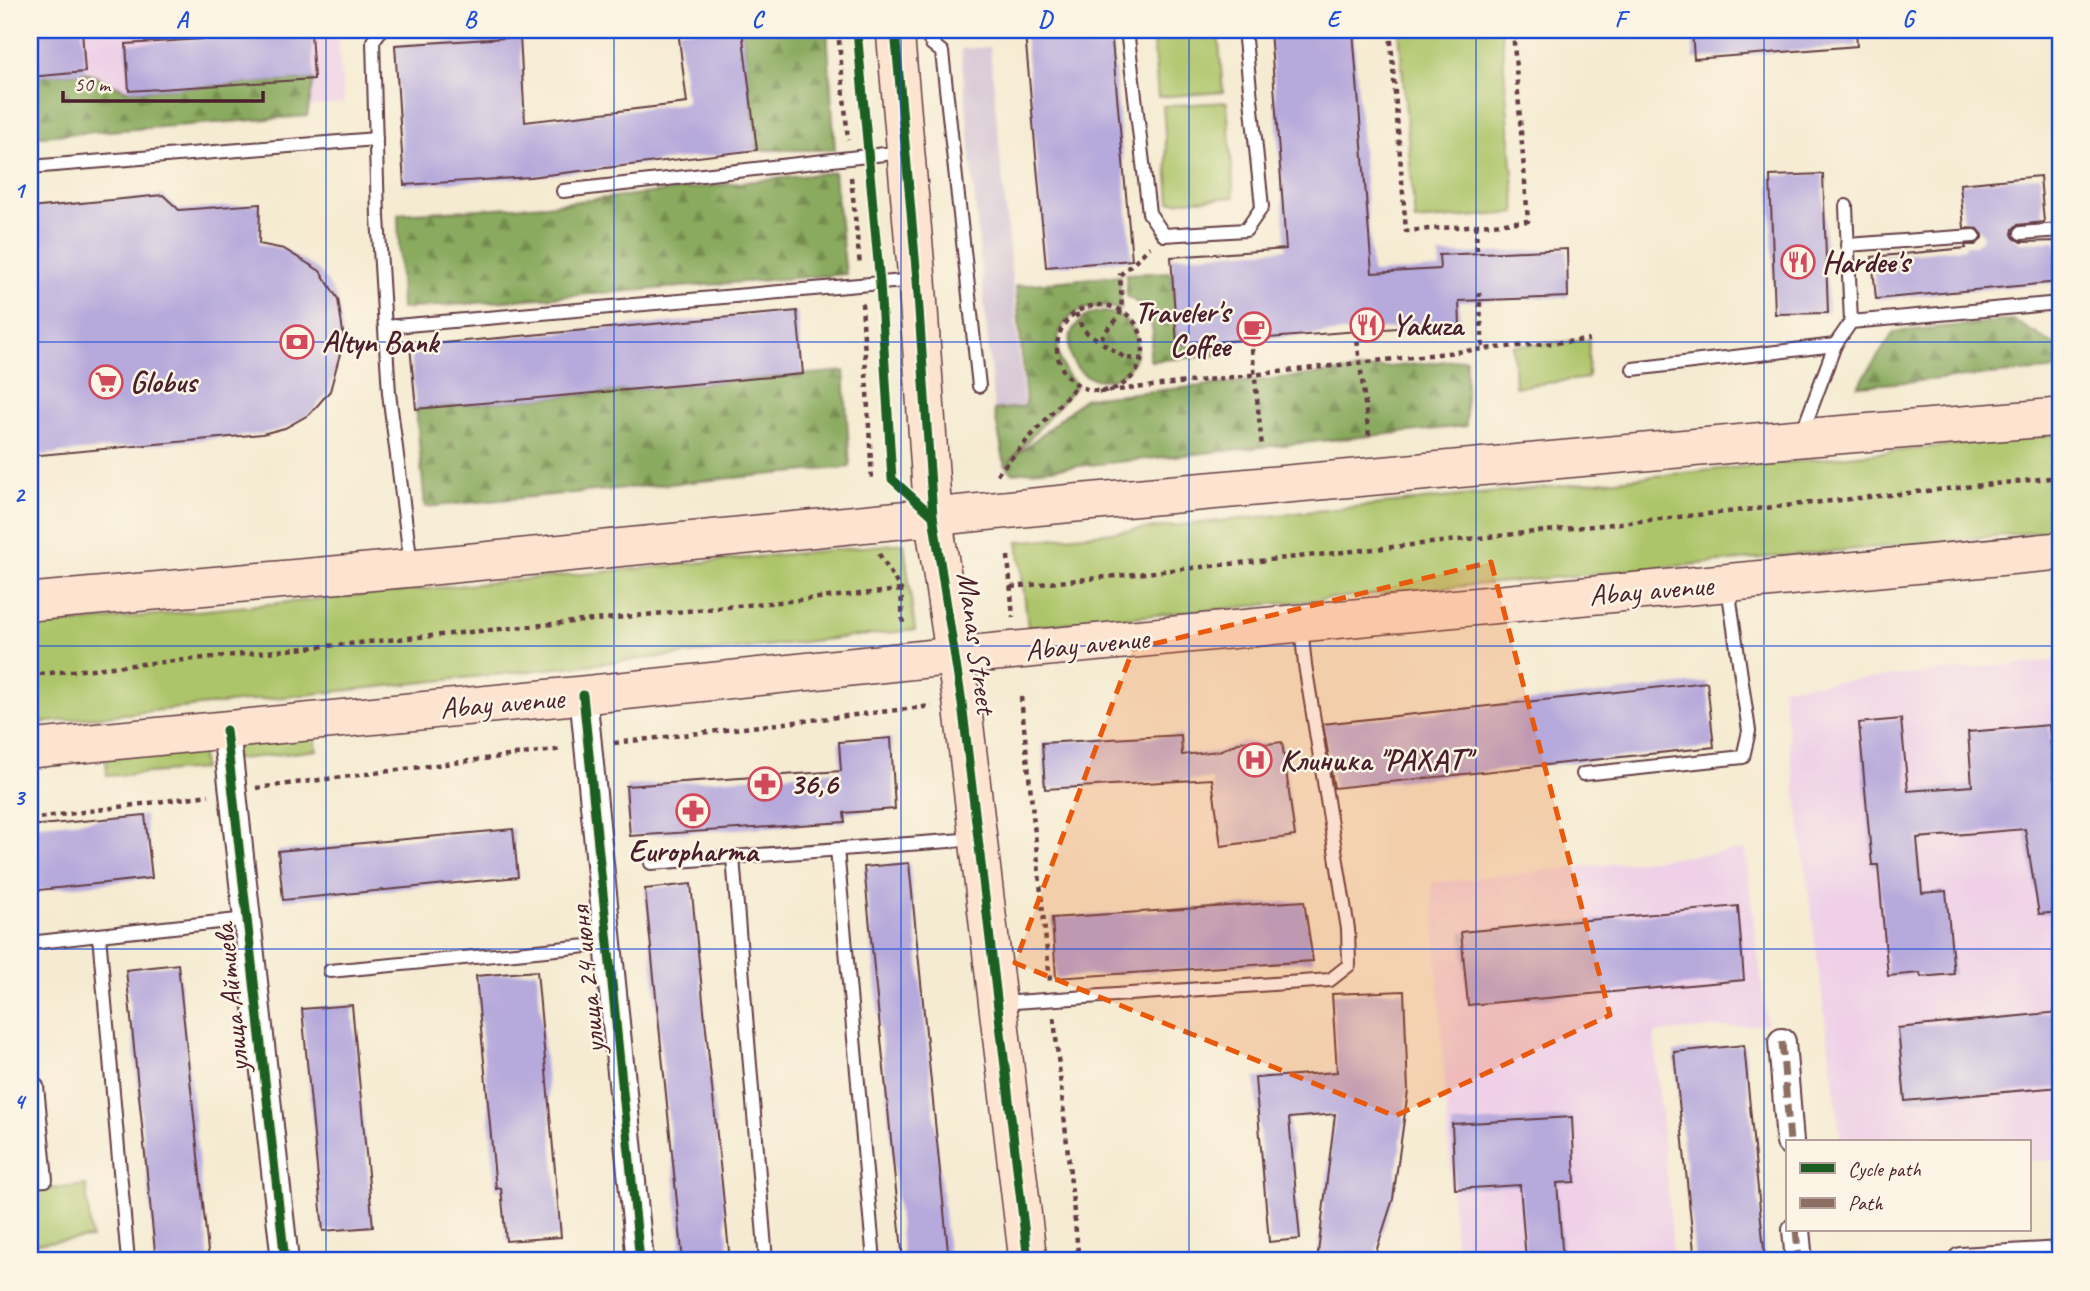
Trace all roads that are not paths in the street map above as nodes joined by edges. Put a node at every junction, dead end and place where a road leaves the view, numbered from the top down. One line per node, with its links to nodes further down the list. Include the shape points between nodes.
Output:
1 (381, 30): 6 (lane, via 373,41)
2 (895, 30): 7 (main road, Manas Street)
3 (924, 30): 21 (lane, via 942,52)
4 (1128, 30): 5 (lane, via 1149,213 1164,235 1246,230 1262,207)
5 (1244, 30)
6 (376, 139): 8 (lane); 18 (lane)
7 (905, 151): 9 (lane); 15 (main road, Manas Street)
8 (30, 167)
9 (563, 191)
10 (1846, 206): 14 (lane)
11 (2060, 230): 12 (lane)
12 (2021, 233)
13 (1974, 236): 14 (lane)
14 (1847, 245): 17 (lane)
15 (917, 280): 18 (lane); 24 (main road, Manas Street)
16 (2060, 303): 17 (lane)
17 (1852, 321): 19 (lane)
18 (385, 327): 26 (lane)
19 (1835, 345): 20 (lane); 23 (lane)
20 (1633, 369)
21 (979, 386)
22 (2060, 417): 23 (main road)
23 (1800, 438): 24 (main road)
24 (933, 516): 26 (main road); 30 (main road, Manas Street)
25 (2060, 551): 27 (main road, Abay avenue)
26 (412, 568): 28 (main road)
27 (1728, 583): 29 (main road, Abay avenue); 34 (lane, via 1749,731 1744,757)
28 (30, 602)
29 (1300, 623): 30 (main road, Abay avenue); 44 (lane, via 1348,929 1349,965 1330,980)
30 (954, 656): 31 (main road, Abay avenue); 35 (main road, Manas Street)
31 (583, 695): 32 (main road, Abay avenue); 42 (street, улица 24 июня)
32 (226, 730): 33 (main road, Abay avenue); 39 (street, улица Айтиева)
33 (30, 749)
34 (1583, 775)
35 (977, 839): 36 (lane); 44 (main road, Manas Street)
36 (836, 849): 37 (lane); 55 (lane)
37 (733, 857): 38 (lane); 54 (lane)
38 (651, 863)
39 (247, 919): 40 (lane); 52 (street, улица Айтиева)
40 (99, 935): 41 (lane); 51 (lane)
41 (30, 943)
42 (608, 944): 43 (lane); 53 (street, улица 24 июня)
43 (330, 971)
44 (997, 1004): 56 (main road, Manas Street)
45 (1782, 1042): 47 (street)
46 (30, 1087): 48 (lane, via 37,1086 46,1180)
47 (1790, 1140)
48 (30, 1181)
49 (1796, 1232): 57 (street)
50 (2060, 1255): 58 (street)
51 (128, 1261)
52 (285, 1261)
53 (640, 1261)
54 (766, 1261)
55 (874, 1261)
56 (1028, 1261)
57 (1799, 1261)
58 (1961, 1261)

